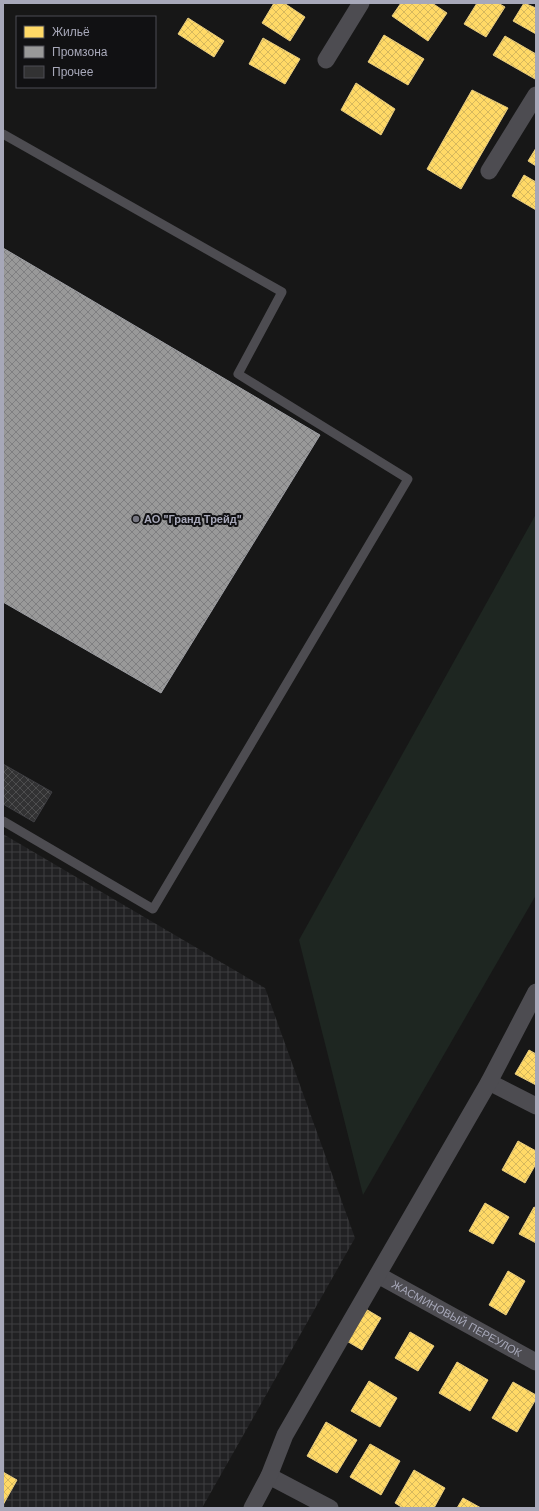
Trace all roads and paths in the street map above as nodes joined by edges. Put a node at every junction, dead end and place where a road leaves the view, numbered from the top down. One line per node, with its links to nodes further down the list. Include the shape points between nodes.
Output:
1 (361, 3): 2 (street)
2 (326, 60)
3 (536, 95): 5 (street)
4 (3, 134): 6 (lane, via 282,292 238,374 408,479 153,908)
5 (489, 171)
6 (3, 820)
7 (536, 992): 8 (street)
8 (489, 1082): 9 (street); 10 (street)
9 (536, 1106)
10 (378, 1275): 11 (street, ЖАСМИНОВЫЙ ПЕРЕУЛОК); 12 (street, via 285,1435)
11 (536, 1362)
12 (269, 1476): 13 (street); 14 (street)
13 (252, 1508)
14 (330, 1508)

